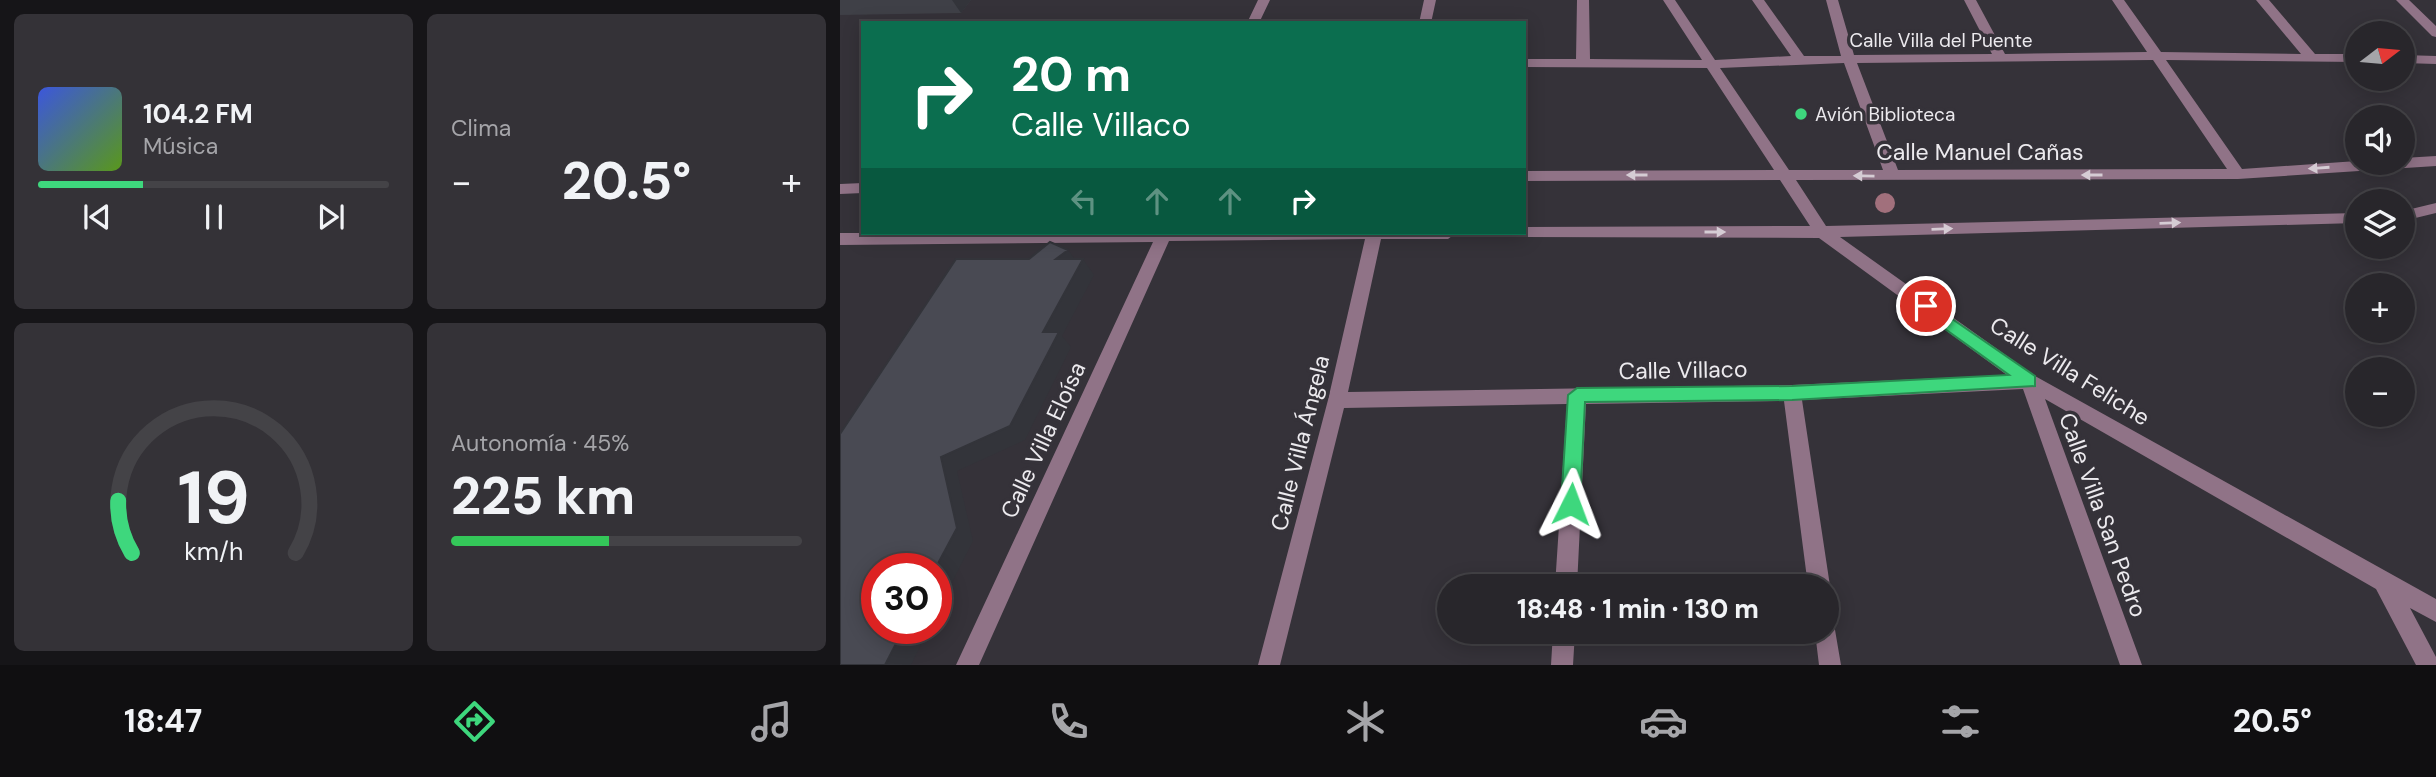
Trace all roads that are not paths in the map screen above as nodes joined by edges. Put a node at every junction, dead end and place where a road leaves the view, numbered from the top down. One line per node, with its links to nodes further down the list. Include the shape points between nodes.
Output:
1 (1264, 0): 11 (street)
2 (1430, 0): 12 (street)
3 (1583, 0): 22 (street)
4 (1669, 0): 24 (street, Calle Villa Feliche)
5 (1758, 0): 19 (street)
6 (1832, 0): 20 (street)
7 (1970, 0): 17 (street)
8 (2118, 0): 14 (street)
9 (2262, 0): 15 (street)
10 (2402, 0): 13 (street)
11 (1254, 21)
12 (1425, 21)
13 (2436, 33)
14 (2155, 56): 15 (street, Calle Villa del Puente); 17 (street, Calle Villa del Puente); 26 (street)
15 (2311, 57): 16 (street, Calle Villa del Puente)
16 (2345, 58)
17 (2001, 59): 20 (street, Calle Villa del Puente)
18 (2415, 59): 21 (street)
19 (1800, 60): 20 (street, Calle Villa del Puente); 24 (street, Calle Villa del Puente)
20 (1849, 60): 29 (street)
21 (2436, 60)
22 (1583, 62): 23 (street, Calle Villa del Puente); 24 (street, Calle Villa del Puente)
23 (1526, 63)
24 (1710, 64): 27 (street, Calle Villa Feliche)
25 (2436, 161): 26 (street, Calle Manuel Cañas, one-way to 26)
26 (2238, 174): 29 (street, Calle Manuel Cañas, one-way to 29)
27 (1785, 175): 28 (street, Calle Manuel Cañas, one-way to 28); 29 (street, Calle Manuel Cañas, one-way to 27); 37 (street, Calle Villa Feliche)
28 (1526, 176)
29 (1892, 176)
30 (861, 188): 31 (street)
31 (840, 189)
32 (2436, 208): 33 (street)
33 (2415, 213)
34 (2415, 216): 35 (street)
35 (2436, 217)
36 (2345, 218): 37 (street, one-way to 36)
37 (1822, 232): 38 (street, one-way to 37); 42 (street, Calle Villa Feliche)
38 (1526, 233)
39 (1164, 235): 41 (street); 52 (street, Calle Villa Eloísa)
40 (1374, 235): 45 (street, Calle Villa Ángela)
41 (840, 239)
42 (2029, 381): 43 (street, Calle Villaco); 48 (street, Calle Villa Feliche); 56 (street, Calle Villa San Pedro)
43 (1792, 393): 44 (street, Calle Villaco); 47 (street)
44 (1577, 395): 45 (street, Calle Villaco); 46 (street)
45 (1337, 400): 53 (street, Calle Villa Ángela)
46 (1567, 574)
47 (1817, 574)
48 (2385, 582): 49 (street, Calle Villa Feliche); 57 (street)
49 (2436, 611)
50 (1563, 644): 54 (street)
51 (1827, 644): 55 (street)
52 (967, 665)
53 (1269, 665)
54 (1562, 665)
55 (1830, 665)
56 (2131, 665)
57 (2428, 665)

